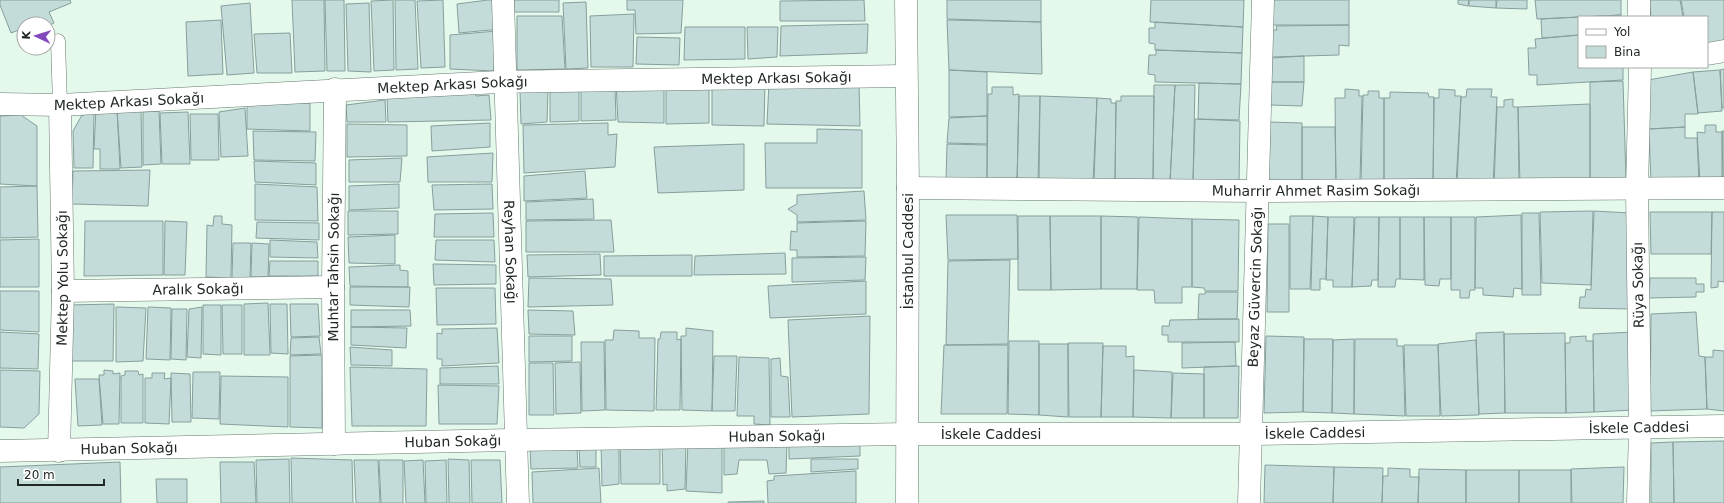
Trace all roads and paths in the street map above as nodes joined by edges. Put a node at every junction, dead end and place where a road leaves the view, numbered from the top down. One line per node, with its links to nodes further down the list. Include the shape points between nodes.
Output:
1 (503, 0): 11 (street, Reyhan Sokağı)
2 (906, 0): 10 (street, İstanbul Caddesi)
3 (1263, 0): 18 (street, Beyaz Güvercin Sokağı)
4 (1639, 0): 5 (street)
5 (1640, 16)
6 (58, 41): 14 (lane)
7 (1724, 52): 8 (street)
8 (1708, 54)
9 (1640, 68): 17 (street, Rüya Sokağı)
10 (906, 76): 11 (street, Mektep Arkası Sokağı); 15 (street, İstanbul Caddesi)
11 (506, 82): 12 (street, Mektep Arkası Sokağı); 25 (street, Reyhan Sokağı)
12 (335, 89): 14 (street, Mektep Arkası Sokağı); 19 (street, Muhtar Tahsin Sokağı)
13 (0, 104): 14 (street, Mektep Arkası Sokağı)
14 (60, 105): 20 (street, Mektep Yolu Sokağı)
15 (908, 188): 18 (street, Muharrir Ahmet Rasim Sokağı); 23 (street, İstanbul Caddesi)
16 (1724, 188): 17 (street, Muharrir Ahmet Rasim Sokağı)
17 (1637, 189): 18 (street, Muharrir Ahmet Rasim Sokağı); 22 (street, Rüya Sokağı)
18 (1257, 191): 24 (street, Beyaz Güvercin Sokağı)
19 (333, 286): 20 (street, Aralık Sokağı); 26 (street, Muhtar Tahsin Sokağı)
20 (63, 291): 28 (street, Mektep Yolu Sokağı)
21 (1724, 426): 22 (street, İskele Caddesi)
22 (1640, 428): 24 (street, İskele Caddesi); 32 (street, Rüya Sokağı)
23 (907, 434): 24 (street, İskele Caddesi); 25 (street, Huban Sokağı); 30 (street, İstanbul Caddesi)
24 (1250, 434): 31 (street, Beyaz Güvercin Sokağı)
25 (515, 440): 26 (street, Huban Sokağı); 29 (street, Reyhan Sokağı)
26 (334, 444): 28 (street, Huban Sokağı)
27 (0, 451): 28 (street, Huban Sokağı)
28 (59, 451)
29 (518, 503)
30 (907, 503)
31 (1249, 503)
32 (1638, 503)

